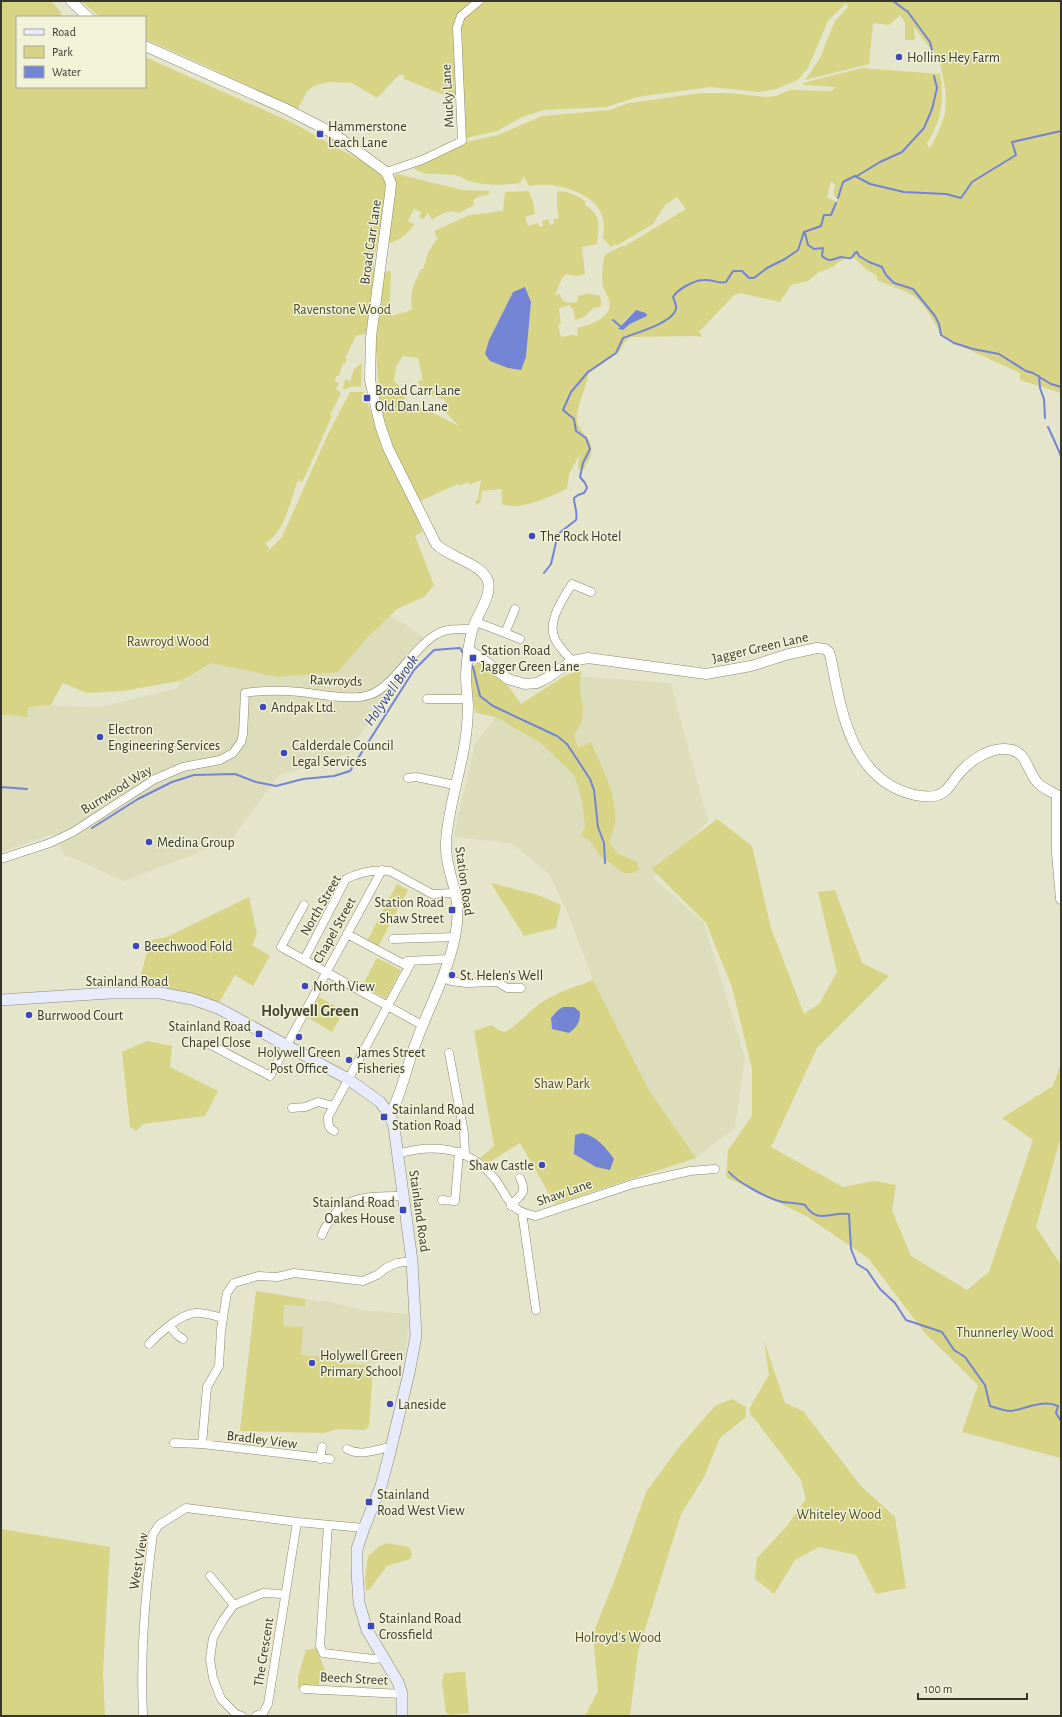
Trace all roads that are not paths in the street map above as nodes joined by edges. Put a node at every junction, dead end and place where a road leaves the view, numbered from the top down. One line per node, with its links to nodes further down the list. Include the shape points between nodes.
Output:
1 (71, 1): 3 (street)
2 (479, 1): 5 (street, Mucky Lane, via 461,16 457,27 462,141 422,160)
3 (87, 16)
4 (146, 46): 5 (street, via 284,108 333,133)
5 (386, 172): 8 (street, Broad Carr Lane, via 391,188 371,337 370,380 388,448 433,540 440,548 478,570 487,579 488,595)
6 (591, 592): 12 (street, via 572,584 554,619 555,640)
7 (515, 609): 9 (street)
8 (474, 625): 9 (street); 11 (street, Broad Carr Lane); 14 (street, Rawroyds, via 436,634 386,684 370,694 332,696 265,690)
9 (505, 633): 10 (street)
10 (520, 639)
11 (468, 651): 12 (street, Jagger Green Lane, via 508,679 525,684 537,684); 13 (street, Broad Carr Lane)
12 (572, 661): 22 (street, Jagger Green Lane, via 588,658 706,674 751,666 808,650 824,649 829,652 847,726 861,759 879,778 906,793 921,797 935,796 945,791 974,760 988,752 999,749 1020,753 1037,782 1057,796)
13 (467, 665): 16 (street, Station Road)
14 (245, 693): 19 (street, Burrwood Way, via 243,734 233,753 220,760 183,767 155,779 73,832 50,843)
15 (427, 699): 16 (street)
16 (467, 699): 18 (street, Station Road, via 464,744)
17 (408, 778): 18 (street, via 416,777)
18 (455, 785): 21 (street, Station Road, via 446,844)
19 (1, 859)
20 (386, 870): 21 (street, via 432,894); 24 (street, Chapel Street); 27 (street, North Street, via 357,873 346,879)
21 (455, 893): 25 (street, Station Road)
22 (1061, 898)
23 (304, 905): 27 (street, via 281,947)
24 (347, 934): 29 (street, via 398,961); 30 (street, Chapel Street)
25 (455, 937): 26 (street); 28 (street, Station Road)
26 (394, 939)
27 (304, 960): 30 (street)
28 (448, 960): 29 (street); 31 (street, Station Road)
29 (411, 964): 34 (street)
30 (326, 972): 34 (street); 37 (street, Chapel Street)
31 (443, 978): 32 (street, via 466,983 498,982 507,988); 35 (street, Station Road)
32 (521, 988)
33 (1, 1000): 37 (main road, Stainland Road, via 110,993 160,993 192,999 218,1008)
34 (388, 1006): 35 (street); 39 (street)
35 (422, 1025): 42 (street, Station Road, via 397,1102)
36 (209, 1044): 37 (street, Chapel Street, via 270,1076)
37 (287, 1044): 39 (main road, Stainland Road)
38 (449, 1054): 44 (street, via 464,1133)
39 (348, 1079): 40 (street); 42 (main road, Stainland Road, via 380,1102)
40 (333, 1106): 41 (street, via 318,1102); 43 (street, via 328,1117 330,1129)
41 (292, 1108)
42 (390, 1115): 45 (main road, Stainland Road)
43 (334, 1131)
44 (462, 1153): 45 (street, Shaw Lane, via 432,1148); 49 (street, via 455,1201); 50 (street, Shaw Lane, via 481,1164)
45 (397, 1154): 48 (main road, Stainland Road)
46 (715, 1169): 51 (street, Shaw Lane, via 690,1171 640,1182 536,1216)
47 (520, 1178): 50 (street, via 524,1188 522,1196)
48 (404, 1196): 52 (street, via 366,1197 345,1204 324,1226); 53 (main road, Stainland Road)
49 (442, 1200)
50 (511, 1206): 51 (street, Shaw Lane)
51 (522, 1212): 54 (street)
52 (322, 1235)
53 (412, 1261): 55 (street, via 397,1263 363,1281 294,1273 277,1277 258,1276 234,1283 227,1293); 62 (main road, Stainland Road, via 416,1336)
54 (536, 1310)
55 (223, 1318): 56 (street, via 195,1313); 60 (street, via 219,1366 207,1387)
56 (170, 1326): 57 (street); 58 (street, via 160,1332)
57 (183, 1339)
58 (150, 1344)
59 (174, 1443): 60 (street, Bradley View)
60 (202, 1444): 64 (street, Bradley View)
61 (322, 1447): 64 (street)
62 (391, 1447): 63 (street, via 354,1453); 68 (main road, Stainland Road, via 381,1486)
63 (348, 1449)
64 (320, 1459): 65 (street, Bradley View)
65 (330, 1459)
66 (298, 1522): 67 (street, West View); 70 (street, The Crescent); 76 (street, West View, via 186,1508 158,1525 153,1534 145,1595 141,1680)
67 (328, 1524): 68 (street, West View); 72 (street, via 320,1646 323,1653)
68 (364, 1528): 72 (main road, Stainland Road, via 357,1549 359,1603 367,1630)
69 (210, 1576): 71 (street)
70 (285, 1594): 71 (street, The Crescent, via 263,1593); 75 (street, The Crescent, via 268,1704)
71 (234, 1605): 77 (street, via 213,1638 210,1659 213,1678 221,1699 236,1714)
72 (384, 1658): 74 (main road, Stainland Road)
73 (304, 1689): 74 (street, Beech Street)
74 (402, 1694): 78 (main road, Stainland Road)
75 (261, 1715)
76 (143, 1716)
77 (242, 1716)
78 (402, 1716)

